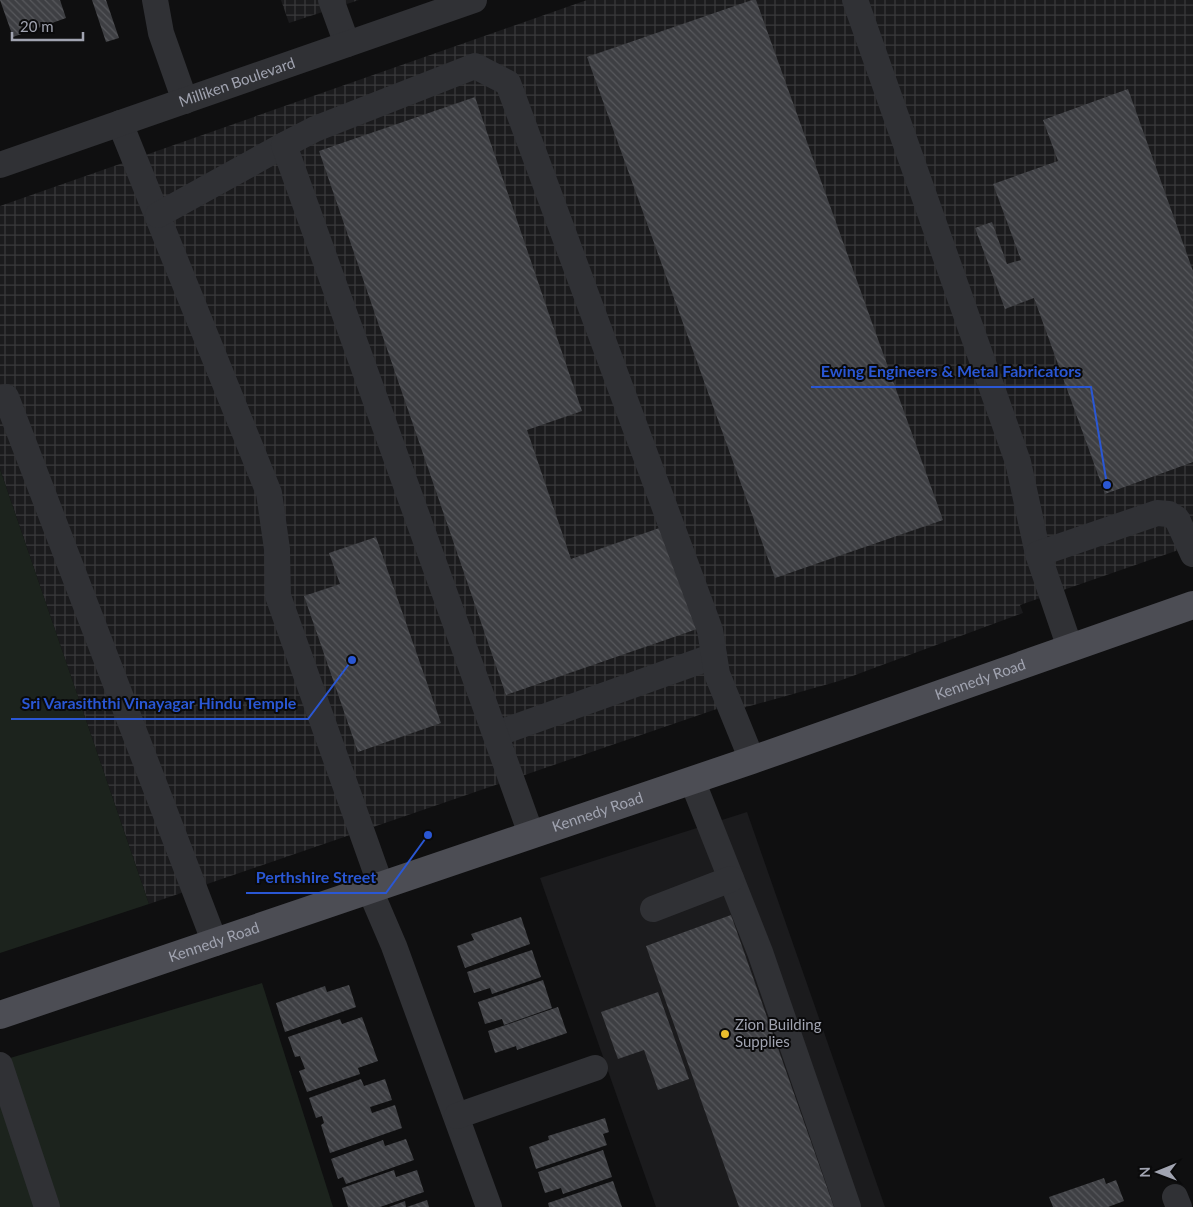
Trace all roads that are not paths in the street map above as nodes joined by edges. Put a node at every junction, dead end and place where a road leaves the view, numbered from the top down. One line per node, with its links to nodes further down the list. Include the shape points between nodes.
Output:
1 (156, 0): 6 (street, via 161,33)
2 (331, 0): 5 (street)
3 (474, 0): 5 (street, Milliken Boulevard)
4 (855, 0): 12 (street, via 1018,462)
5 (347, 44): 6 (street, Milliken Boulevard)
6 (185, 101): 7 (street, Milliken Boulevard)
7 (120, 124): 9 (street, Milliken Boulevard); 10 (street)
8 (284, 146): 10 (street); 16 (street, via 314,129 476,66 508,83 710,630); 17 (street)
9 (0, 165)
10 (158, 215): 22 (street, via 269,493 277,549 278,596)
11 (6, 397): 24 (street)
12 (1038, 554): 13 (street, via 1157,513 1178,519); 15 (street)
13 (1193, 554)
14 (1193, 605): 15 (main road, Kennedy Road)
15 (1070, 648): 18 (main road, Kennedy Road)
16 (714, 656): 17 (street); 18 (street, via 717,674)
17 (496, 734): 20 (street)
18 (752, 760): 19 (main road, Kennedy Road)
19 (692, 780): 20 (main road, Kennedy Road); 21 (street)
20 (531, 834): 22 (main road, Kennedy Road)
21 (731, 879): 23 (street); 31 (street, via 760,952)
22 (376, 888): 24 (main road, Kennedy Road); 28 (street, via 391,938)
23 (653, 909)
24 (215, 943): 25 (main road, Kennedy Road)
25 (0, 1015)
26 (0, 1065): 29 (street)
27 (595, 1068): 28 (street)
28 (457, 1116): 30 (street)
29 (47, 1207)
30 (489, 1207)
31 (848, 1207)

